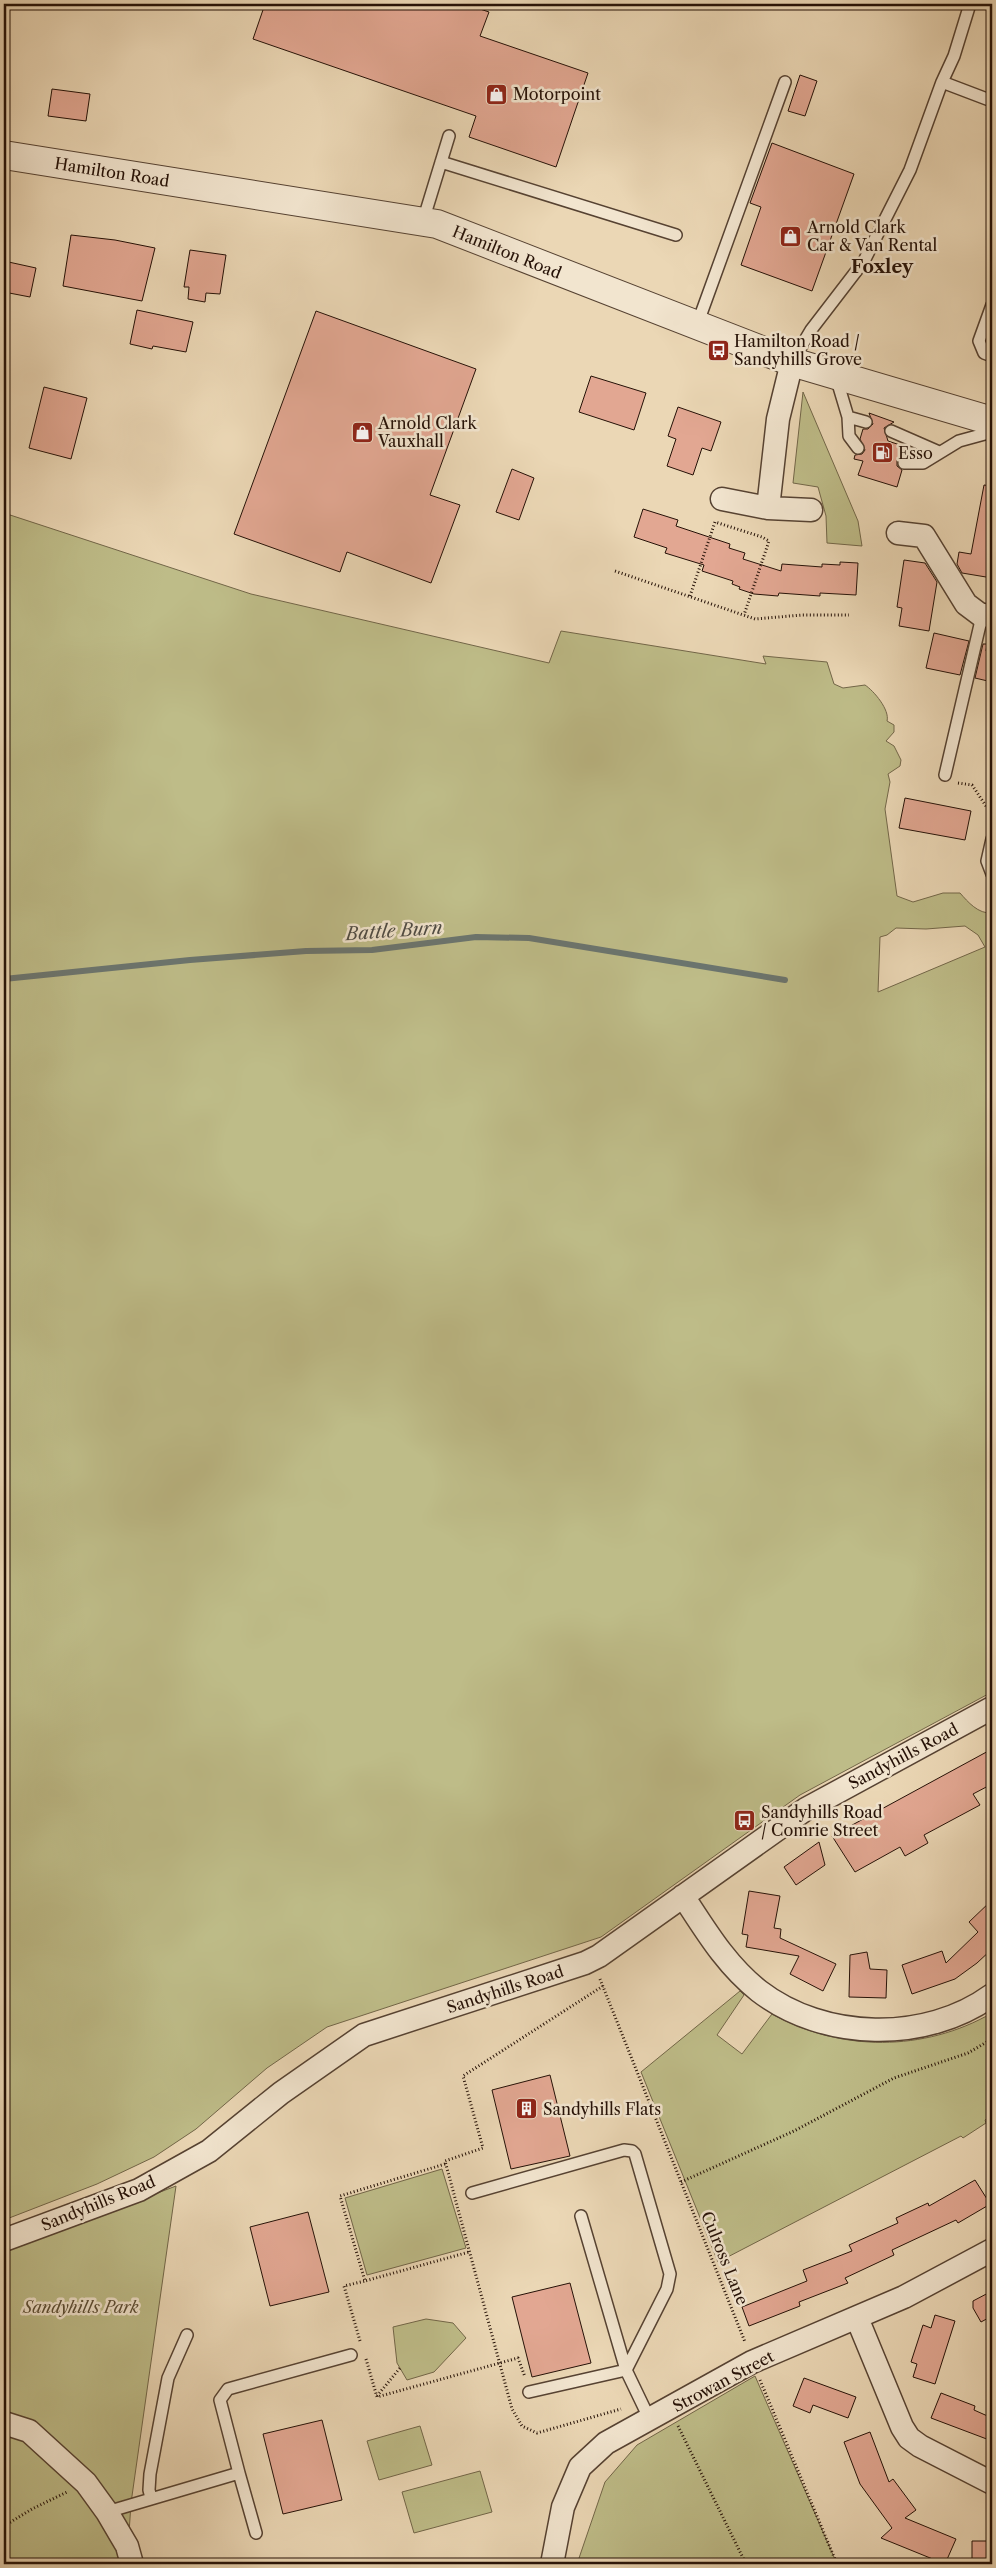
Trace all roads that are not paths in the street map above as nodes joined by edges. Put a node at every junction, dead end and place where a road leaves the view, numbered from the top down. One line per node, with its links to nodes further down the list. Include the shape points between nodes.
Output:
1 (970, 4): 3 (lane, via 954,56)
2 (785, 82): 11 (lane)
3 (942, 82): 4 (lane); 13 (lane, via 910,170 864,261 811,330)
4 (992, 101)
5 (449, 136): 7 (lane)
6 (4, 155): 8 (street, Hamilton Road)
7 (441, 162): 8 (lane); 9 (lane)
8 (423, 222): 11 (street, Hamilton Road, via 437,224)
9 (676, 235)
10 (992, 305): 12 (lane, via 980,341 984,353)
11 (697, 325): 13 (street, Hamilton Road)
12 (992, 356)
13 (792, 362): 14 (street, Hamilton Road); 24 (street, via 778,419)
14 (835, 374): 15 (lane); 16 (street, Hamilton Road)
15 (848, 417): 17 (lane); 20 (lane, via 849,436)
16 (992, 421)
17 (866, 422)
18 (891, 431): 21 (lane)
19 (992, 432): 21 (lane, via 971,437)
20 (858, 448)
21 (940, 452): 22 (lane, via 923,463)
22 (904, 463)
23 (722, 500): 24 (street)
24 (768, 508): 25 (street)
25 (811, 510)
26 (898, 533): 27 (street, via 924,536 966,604)
27 (987, 615): 28 (lane)
28 (945, 774)
29 (992, 839): 30 (lane, via 987,861)
30 (992, 874)
31 (992, 1708): 32 (street, Sandyhills Road, via 806,1809)
32 (683, 1896): 33 (street, via 716,1947 739,1973 771,2000 811,2018 868,2029 916,2027 960,2014); 36 (street, Sandyhills Road, via 592,1960 364,2035 281,2093 209,2151 139,2190)
33 (992, 1995)
34 (472, 2193): 41 (lane, via 624,2150 635,2154 670,2279)
35 (581, 2216): 41 (lane)
36 (4, 2240)
37 (992, 2250): 38 (street, Strowan Street)
38 (857, 2318): 43 (street, Strowan Street, via 752,2362 670,2409); 46 (street, via 909,2438)
39 (187, 2335): 47 (lane, via 168,2378 150,2474)
40 (351, 2355): 45 (lane, via 228,2389 220,2400)
41 (626, 2370): 42 (lane); 43 (lane)
42 (530, 2392)
43 (646, 2412): 51 (street, Strowan Street, via 580,2467 563,2507)
44 (4, 2423): 48 (street, via 29,2431 86,2483)
45 (239, 2472): 47 (lane); 49 (lane)
46 (992, 2483)
47 (151, 2498): 48 (lane)
48 (107, 2512): 50 (street, via 127,2546)
49 (256, 2533)
50 (132, 2564)
51 (552, 2564)

